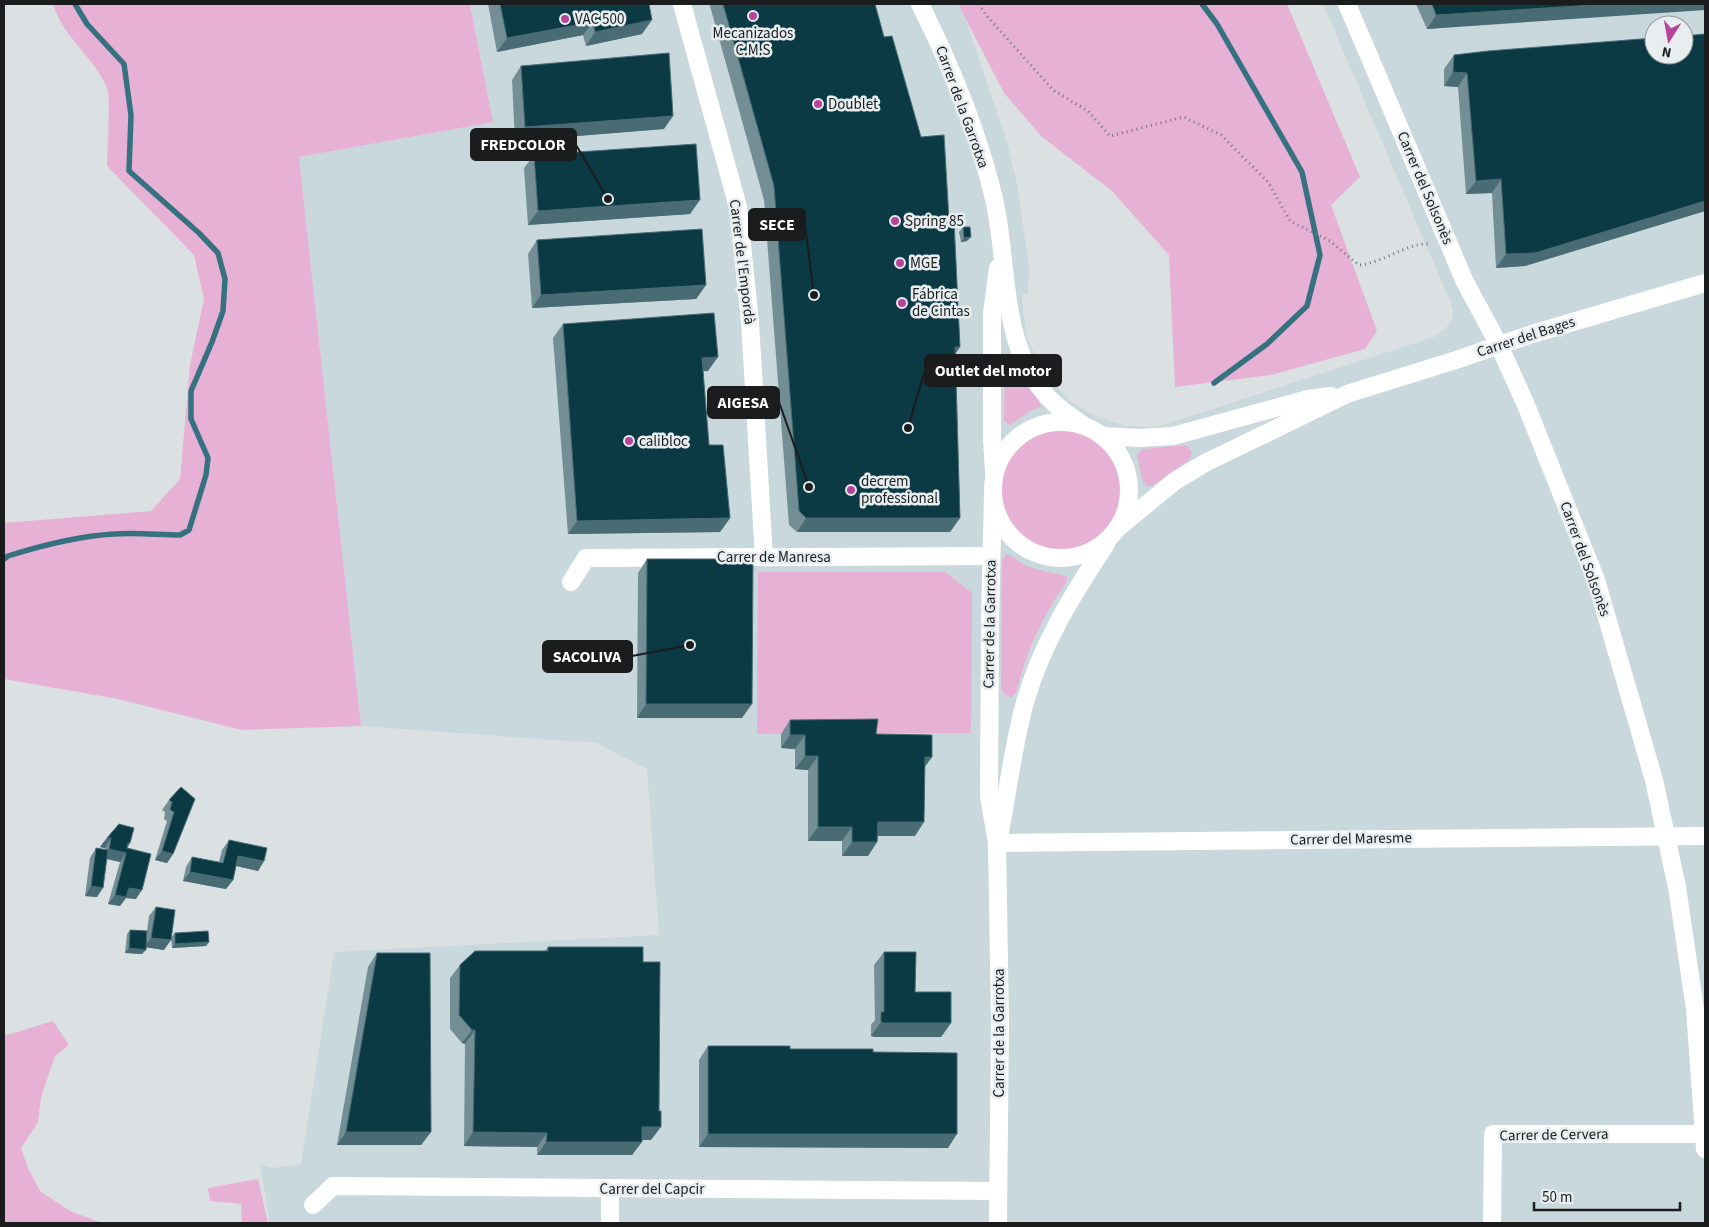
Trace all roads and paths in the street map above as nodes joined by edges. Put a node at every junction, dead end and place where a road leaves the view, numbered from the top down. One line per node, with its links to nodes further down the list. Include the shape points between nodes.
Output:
1 (682, 4): 16 (street, Carrer de l'Empordà, via 738,208 750,322)
2 (920, 4): 5 (street, Carrer de la Garrotxa, via 941,46 975,133)
3 (979, 4): 6 (path, via 1053,90 1088,111 1110,136 1184,117 1220,135 1242,156 1268,182 1290,221 1330,241 1359,264 1368,264 1428,242)
4 (1348, 4): 8 (street, Carrer del Solsonès, via 1465,282)
5 (1002, 243): 10 (street, Carrer de la Garrotxa, via 1010,314 1025,364 1056,405); 12 (street, Carrer de la Garrotxa, via 992,314)
6 (1432, 251)
7 (1705, 283): 8 (street, Carrer del Bages)
8 (1498, 345): 9 (street, Carrer del Bages); 18 (street, Carrer del Solsonès, via 1526,405 1596,580 1654,780)
9 (1347, 394): 11 (street, Carrer del Bages, via 1308,399 1173,436); 14 (street, Carrer del Bages, via 1205,463 1175,481)
10 (1084, 426): 11 (street); 12 (street, via 1065,422 1046,424 1028,431 1012,442)
11 (1103, 436): 14 (street, via 1124,462 1129,478 1126,512)
12 (994, 476): 13 (street)
13 (993, 495): 14 (street, via 997,514 1006,531 1037,554 1075,557 1093,550); 15 (street, Carrer de la Garrotxa)
14 (1114, 533): 20 (street, Carrer de la Garrotxa, via 1064,611 1037,667 1016,738)
15 (991, 556): 16 (street, Carrer de Manresa); 20 (street, Carrer de la Garrotxa, via 990,796)
16 (764, 557): 17 (street, Carrer de Manresa, via 586,558)
17 (571, 582)
18 (1666, 836): 19 (street, Carrer del Maresme); 20 (street, Carrer del Maresme); 21 (street, Carrer del Solsonès, via 1695,1009)
19 (1705, 836)
20 (997, 843): 23 (street, Carrer de la Garrotxa)
21 (1705, 1141): 27 (street, Carrer de Cervera, via 1493,1134)
22 (610, 1188): 23 (street, Carrer del Capcir); 24 (street, Carrer del Capcir, via 333,1186); 25 (street)
23 (998, 1191): 26 (street, Carrer de la Garrotxa)
24 (313, 1205)
25 (610, 1223)
26 (998, 1223)
27 (1492, 1223)

